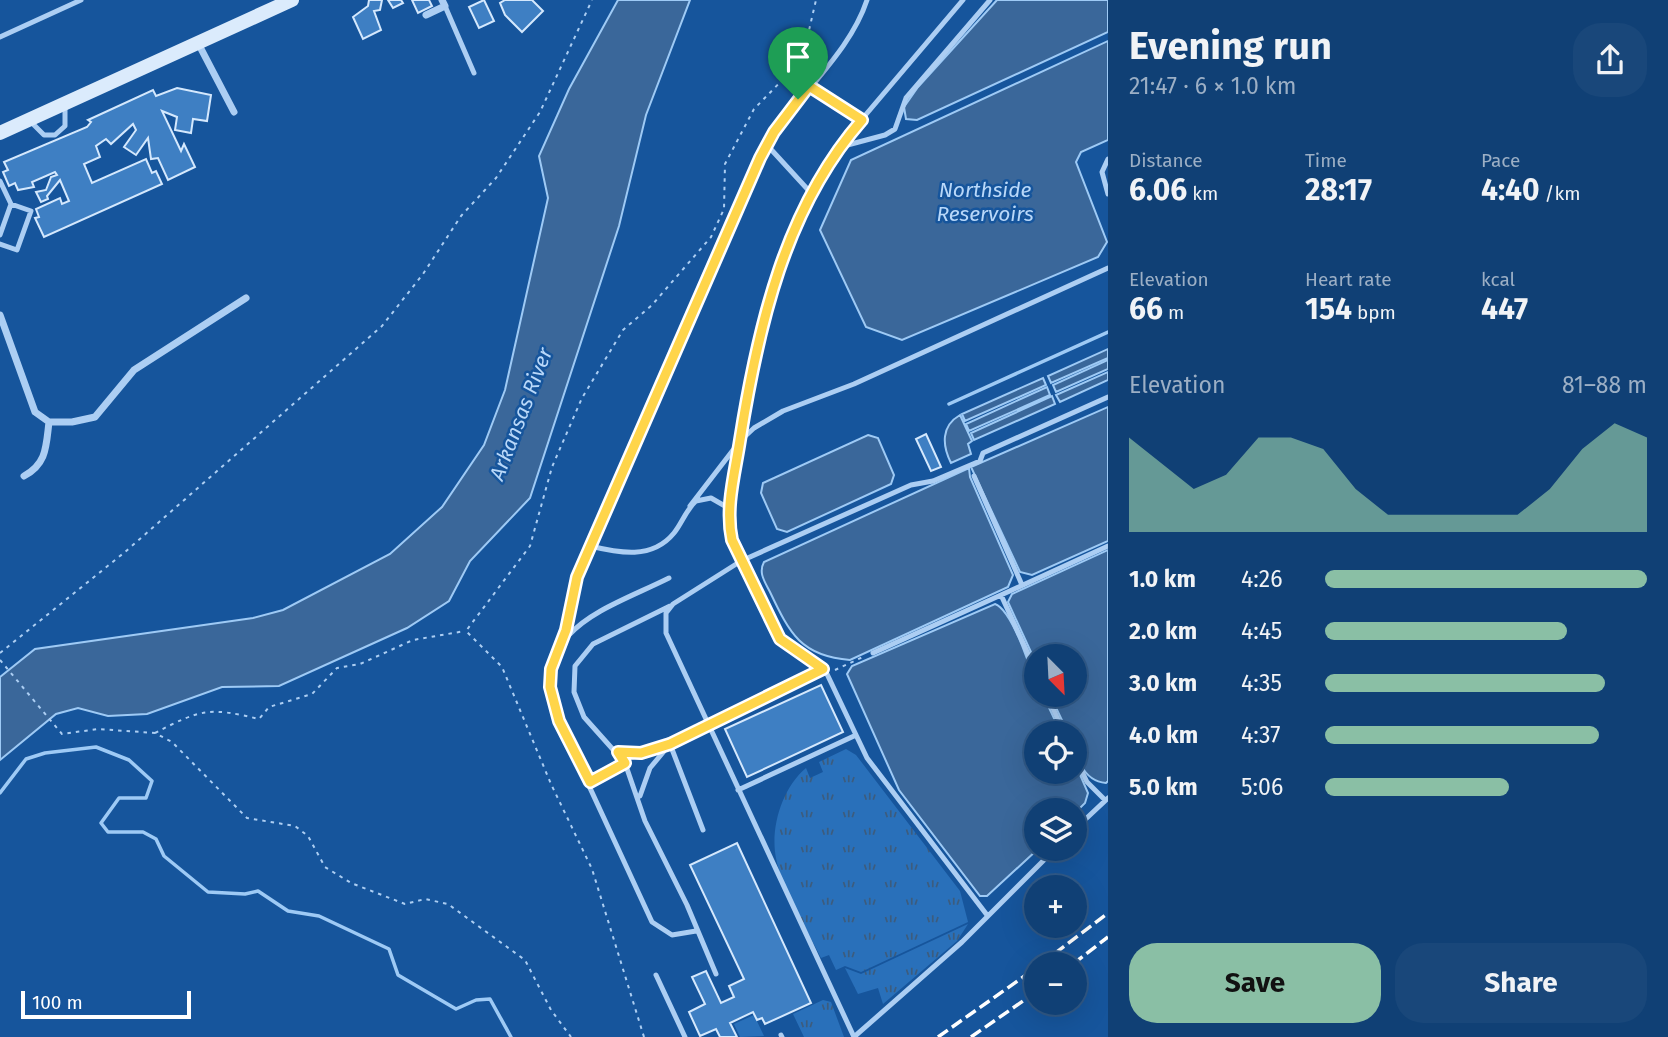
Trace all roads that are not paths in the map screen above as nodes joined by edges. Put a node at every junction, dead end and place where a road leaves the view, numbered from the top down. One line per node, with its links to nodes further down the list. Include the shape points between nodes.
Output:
1 (81, 0): 9 (lane)
2 (292, 0): 7 (street)
3 (867, 0): 12 (lane, via 849,38)
4 (963, 0): 16 (lane)
5 (990, 0): 19 (lane, via 906,99 895,129)
6 (443, 3): 8 (street); 11 (lane)
7 (267, 5): 10 (street)
8 (426, 15)
9 (0, 37)
10 (198, 43): 13 (street); 14 (street)
11 (474, 73)
12 (809, 86): 16 (lane); 18 (lane)
13 (65, 104): 15 (street); 15 (lane, via 65,126 55,135 44,135)
14 (234, 112)
15 (29, 120): 17 (street)
16 (862, 120): 19 (lane)
17 (0, 134)
18 (767, 145): 22 (lane); 38 (lane)
19 (839, 147): 22 (lane)
20 (1108, 159): 23 (lane, via 1102,172)
21 (0, 181): 24 (lane)
22 (811, 193): 32 (lane, via 776,279)
23 (1108, 194)
24 (10, 204): 25 (lane); 26 (lane, via 31,211 17,250)
25 (0, 235)
26 (0, 244)
27 (1108, 268): 32 (lane, via 854,384 783,411)
28 (246, 298): 31 (street, via 134,370 94,417)
29 (0, 315): 31 (street, via 35,412)
30 (1108, 397): 39 (lane, via 983,453 980,461 911,485)
31 (49, 422): 33 (street, via 44,458 38,468)
32 (740, 441): 35 (lane); 36 (lane)
33 (24, 475)
34 (974, 476): 41 (lane)
35 (690, 506): 36 (lane, via 711,498); 38 (lane, via 672,536 647,550 630,554)
36 (730, 509): 39 (lane, via 732,540)
37 (1108, 545): 41 (lane)
38 (590, 546): 44 (lane, via 577,577)
39 (741, 561): 43 (lane); 47 (lane, via 780,639)
40 (669, 578): 44 (lane, via 594,613)
41 (1022, 585): 42 (lane)
42 (1001, 595): 45 (lane); 46 (lane)
43 (673, 604): 48 (lane, via 666,614 666,633); 51 (lane, via 607,635 575,666 574,692 584,718)
44 (561, 644): 53 (lane, via 551,669 553,704)
45 (1024, 645)
46 (873, 653)
47 (825, 671): 48 (lane); 49 (lane)
48 (708, 725): 50 (lane); 55 (lane)
49 (854, 736): 55 (lane); 61 (lane)
50 (670, 744): 51 (lane, via 641,753); 57 (lane, via 642,782); 59 (lane)
51 (618, 752): 52 (lane)
52 (625, 763): 53 (lane); 57 (lane)
53 (590, 782): 62 (lane, via 652,922 672,934)
54 (1087, 782): 56 (lane)
55 (738, 790): 66 (lane)
56 (1107, 799): 58 (lane)
57 (640, 806): 62 (lane)
58 (1087, 818)
59 (703, 830)
60 (1043, 861): 61 (lane)
61 (987, 915): 66 (lane)
62 (696, 930): 63 (lane)
63 (716, 974)
64 (656, 975): 65 (lane)
65 (685, 1037)
66 (854, 1037)

